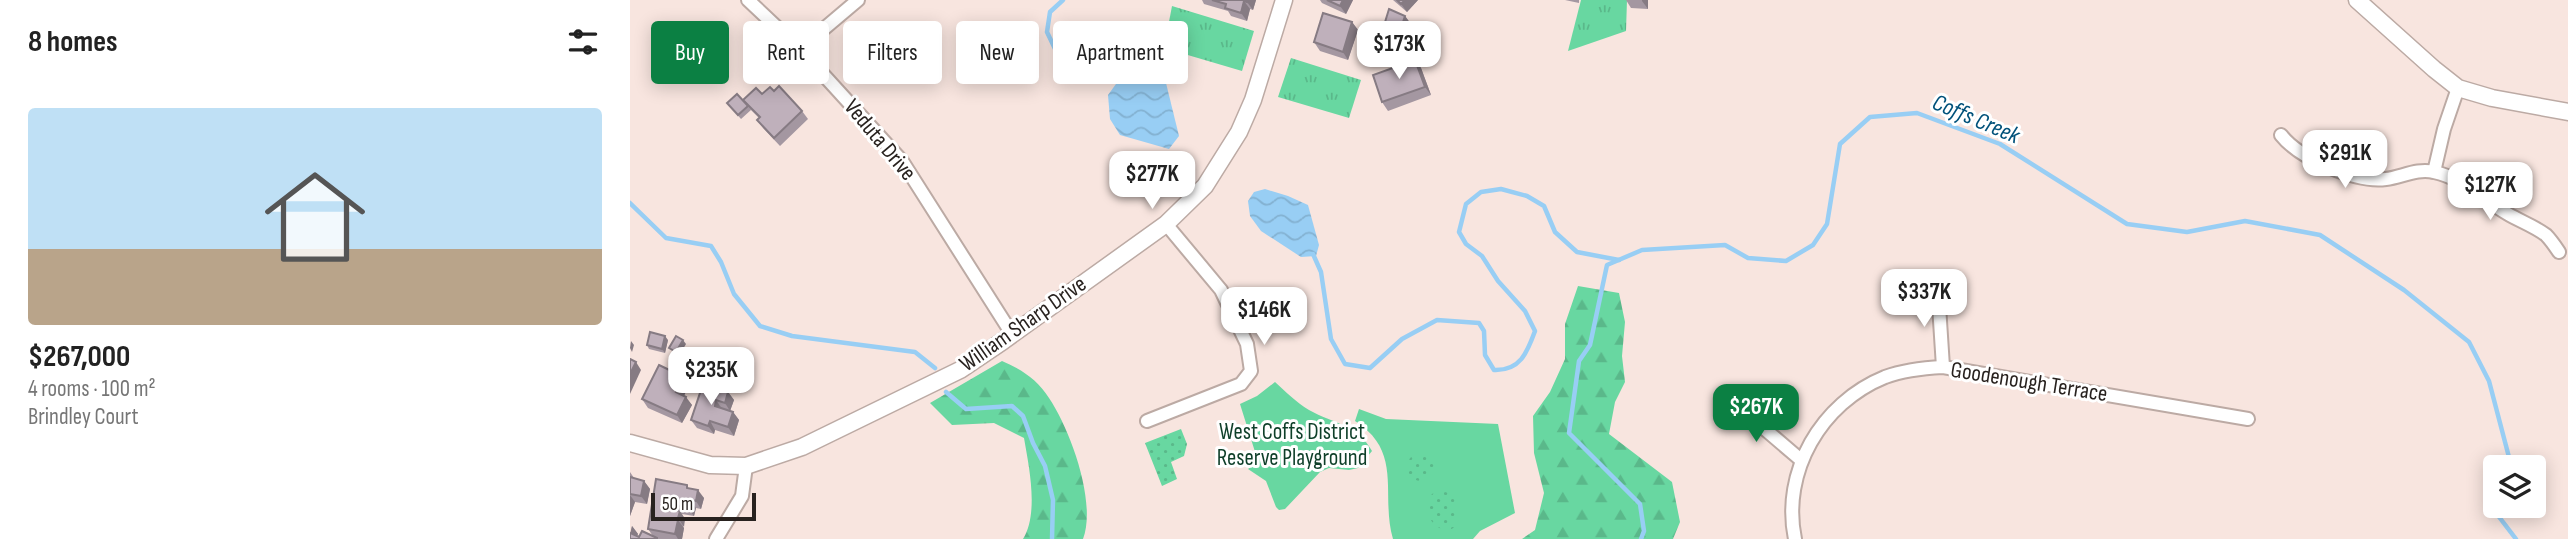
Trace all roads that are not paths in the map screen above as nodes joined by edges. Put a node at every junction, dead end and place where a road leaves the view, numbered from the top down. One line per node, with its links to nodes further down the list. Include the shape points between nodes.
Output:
1 (748, 0): 5 (street, Veduta Drive)
2 (858, 0): 6 (street)
3 (1283, 0): 12 (street, William Sharp Drive, via 1264,69 1239,132 1205,186)
4 (2357, 0): 8 (street)
5 (770, 21)
6 (829, 24)
7 (829, 81): 15 (street, Veduta Drive, via 902,162)
8 (2458, 88): 9 (street); 11 (street)
9 (2565, 110)
10 (2281, 135): 11 (street, via 2301,153 2371,181)
11 (2434, 172): 13 (street, via 2459,180 2530,225 2547,236)
12 (1166, 224): 15 (street, William Sharp Drive); 19 (street, via 1221,290 1247,344 1251,371 1241,384)
13 (2559, 252)
14 (1938, 290): 16 (street)
15 (1012, 334): 22 (street, William Sharp Drive, via 960,370 802,447)
16 (1943, 367): 18 (street, Goodenough Terrace); 21 (street, Goodenough Terrace, via 1908,370 1857,392 1830,415)
17 (1733, 402): 21 (street)
18 (2248, 419)
19 (1147, 421)
20 (630, 443): 22 (street, William Sharp Drive, via 710,465)
21 (1801, 460): 24 (street, Goodenough Terrace, via 1791,503)
22 (746, 466): 23 (street, via 742,496)
23 (716, 539)
24 (1795, 539)

